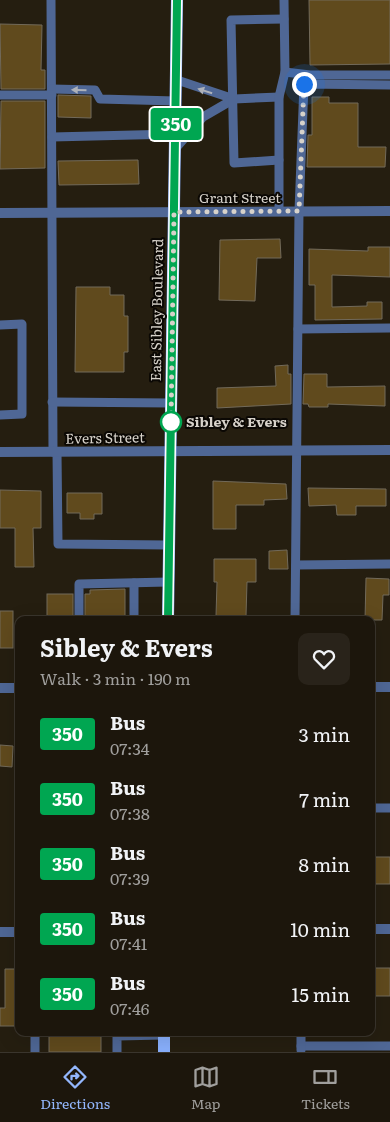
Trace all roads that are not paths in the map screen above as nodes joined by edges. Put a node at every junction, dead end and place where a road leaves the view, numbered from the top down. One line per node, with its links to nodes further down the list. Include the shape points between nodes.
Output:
1 (51, 0): 9 (lane)
2 (177, 0): 7 (main road, East Sibley Boulevard)
3 (284, 0): 4 (lane)
4 (284, 19): 5 (lane); 12 (lane, via 231,20)
5 (285, 72): 6 (lane); 11 (lane)
6 (390, 75)
7 (177, 80): 12 (lane, one-way to 7); 13 (main road, East Sibley Boulevard)
8 (390, 85): 19 (lane, via 304,84)
9 (52, 92): 10 (lane); 13 (lane, one-way to 9, via 100,99 94,90); 15 (lane)
10 (0, 95)
11 (279, 97): 12 (lane); 17 (lane)
12 (234, 99): 16 (lane, via 203,116); 17 (lane, via 234,162)
13 (176, 101): 14 (main road, East Sibley Boulevard)
14 (175, 134): 15 (lane); 16 (main road, East Sibley Boulevard)
15 (52, 136): 23 (lane)
16 (175, 149): 21 (main road, East Sibley Boulevard)
17 (279, 160): 18 (lane)
18 (280, 211): 19 (street, Grant Street); 21 (street, Grant Street)
19 (299, 211): 20 (street, Grant Street); 26 (lane)
20 (390, 211)
21 (174, 212): 23 (street, Grant Street); 28 (main road, East Sibley Boulevard)
22 (0, 213): 23 (street, Grant Street)
23 (52, 213): 27 (lane)
24 (0, 325): 29 (lane, via 22,324 22,414)
25 (390, 328): 26 (lane)
26 (298, 329): 30 (lane)
27 (52, 402): 28 (lane); 34 (lane)
28 (171, 403): 32 (main road, East Sibley Boulevard)
29 (0, 415)
30 (297, 450): 31 (street, Evers Street); 32 (street, Evers Street); 36 (lane)
31 (390, 450)
32 (170, 451): 34 (street, Evers Street); 35 (main road, East Sibley Boulevard)
33 (0, 452): 34 (street, Evers Street)
34 (55, 452): 35 (lane, via 58,544)
35 (169, 545): 38 (main road, East Sibley Boulevard)
36 (296, 564): 37 (lane); 43 (lane)
37 (390, 564)
38 (168, 582): 39 (lane); 42 (main road, East Sibley Boulevard)
39 (134, 583): 40 (lane, via 79,584); 41 (lane)
40 (79, 616)
41 (134, 616)
42 (168, 616)
43 (295, 616)
44 (375, 687): 45 (street)
45 (390, 687)
46 (0, 688): 47 (street)
47 (15, 688)
48 (375, 808): 49 (lane)
49 (390, 808)
50 (375, 929): 51 (street)
51 (390, 929)
52 (0, 932): 53 (street)
53 (15, 932)
54 (35, 1036): 60 (lane)
55 (117, 1036): 61 (lane)
56 (164, 1036): 62 (main road)
57 (301, 1036): 59 (lane)
58 (390, 1046): 59 (lane)
59 (301, 1049)
60 (35, 1052)
61 (117, 1052)
62 (164, 1052)

